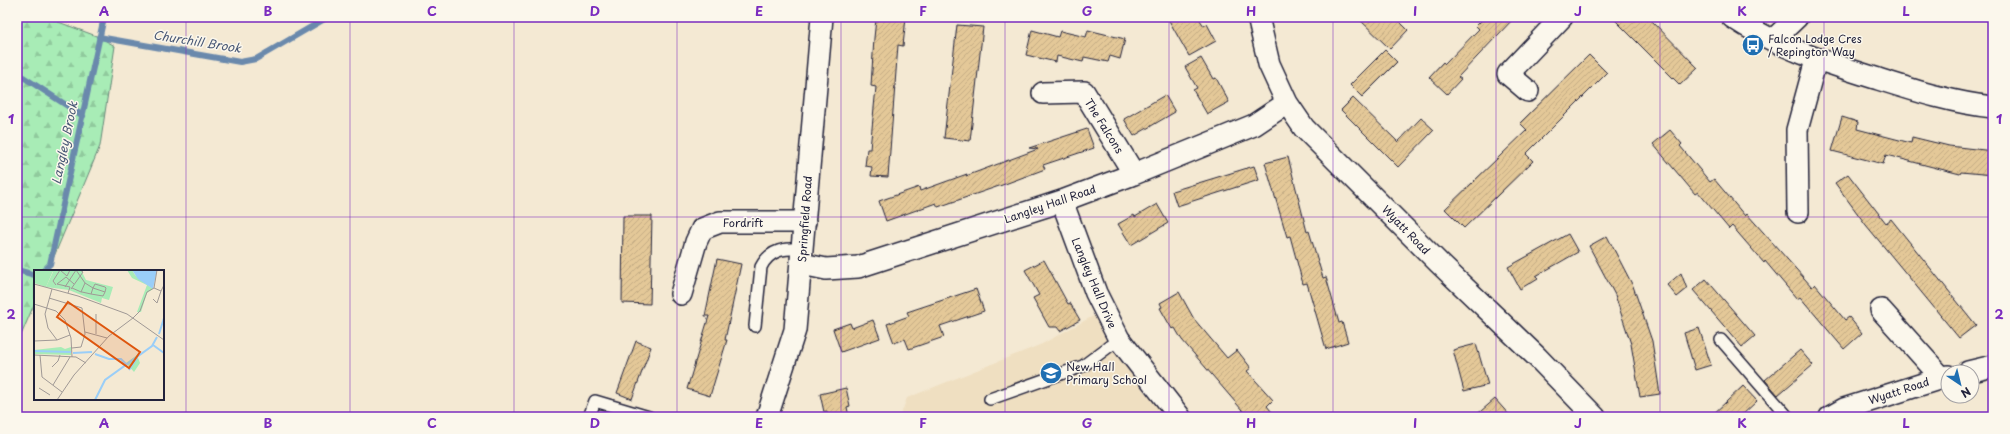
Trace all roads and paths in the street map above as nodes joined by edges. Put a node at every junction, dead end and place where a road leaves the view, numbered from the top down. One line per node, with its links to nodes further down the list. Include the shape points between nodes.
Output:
1 (822, 17): 15 (street, Springfield Road)
2 (1258, 17): 10 (street, Wyatt Road, via 1269,64)
3 (1562, 17): 8 (street, via 1508,74)
4 (1732, 17): 6 (street)
5 (1797, 17): 6 (street)
6 (1773, 40): 7 (street)
7 (1816, 60): 11 (street, via 1914,90); 14 (street, via 1797,130)
8 (1528, 91)
9 (1043, 93): 12 (street, The Falcons, via 1084,92)
10 (1287, 102): 12 (street, Langley Hall Road, via 1254,125); 31 (street, Wyatt Road, via 1304,128)
11 (1993, 107)
12 (1134, 174): 13 (street, Langley Hall Road)
13 (1062, 201): 16 (street, Langley Hall Road, via 858,267 826,269); 20 (street, Langley Hall Drive, via 1096,294)
14 (1798, 212)
15 (805, 222): 16 (street, Springfield Road); 17 (street, Fordrift, via 720,222 702,229)
16 (802, 256): 19 (lane, via 780,249 763,263); 29 (street, Springfield Road, via 795,330)
17 (681, 294)
18 (1881, 310): 24 (street)
19 (755, 326)
20 (1119, 339): 26 (lane, via 1082,366); 30 (street, Langley Hall Drive)
21 (1721, 340): 32 (lane)
22 (1993, 366): 23 (street)
23 (1980, 369)
24 (1940, 372)
25 (1940, 379): 33 (street, Wyatt Road, via 1844,409)
26 (990, 399)
27 (589, 417): 28 (lane, via 594,401)
28 (649, 417)
29 (767, 417)
30 (1180, 417)
31 (1595, 417)
32 (1788, 417)
33 (1830, 417)

